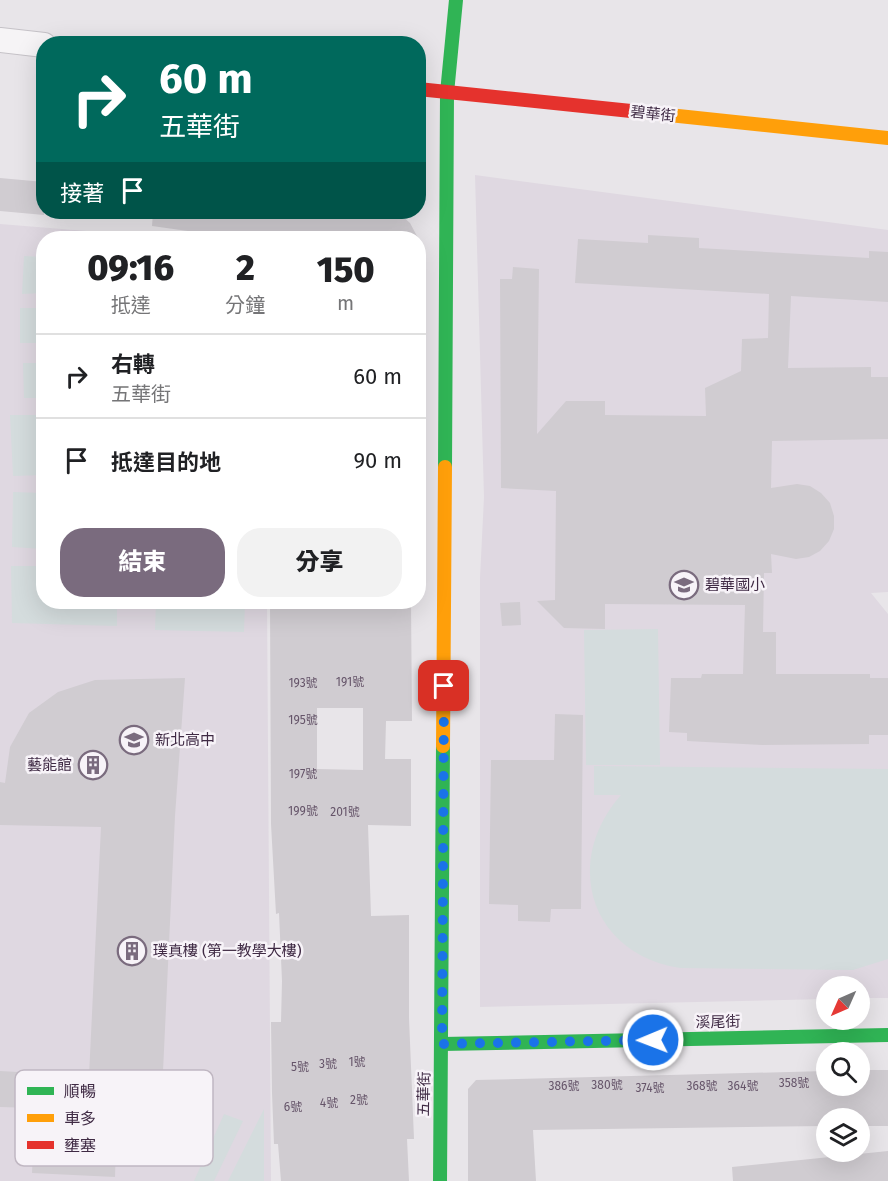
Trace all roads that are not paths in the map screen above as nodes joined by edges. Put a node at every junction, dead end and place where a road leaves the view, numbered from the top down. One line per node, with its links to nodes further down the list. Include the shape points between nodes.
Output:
1 (456, 0): 5 (street, 五華街)
2 (0, 40): 3 (street)
3 (36, 44)
4 (426, 91): 5 (street, 碧華街)
5 (447, 93): 6 (street, 碧華街); 8 (street, 五華街)
6 (888, 138)
7 (888, 1035): 8 (street, 溪尾街)
8 (442, 1044): 9 (street, 五華街)
9 (440, 1181)

